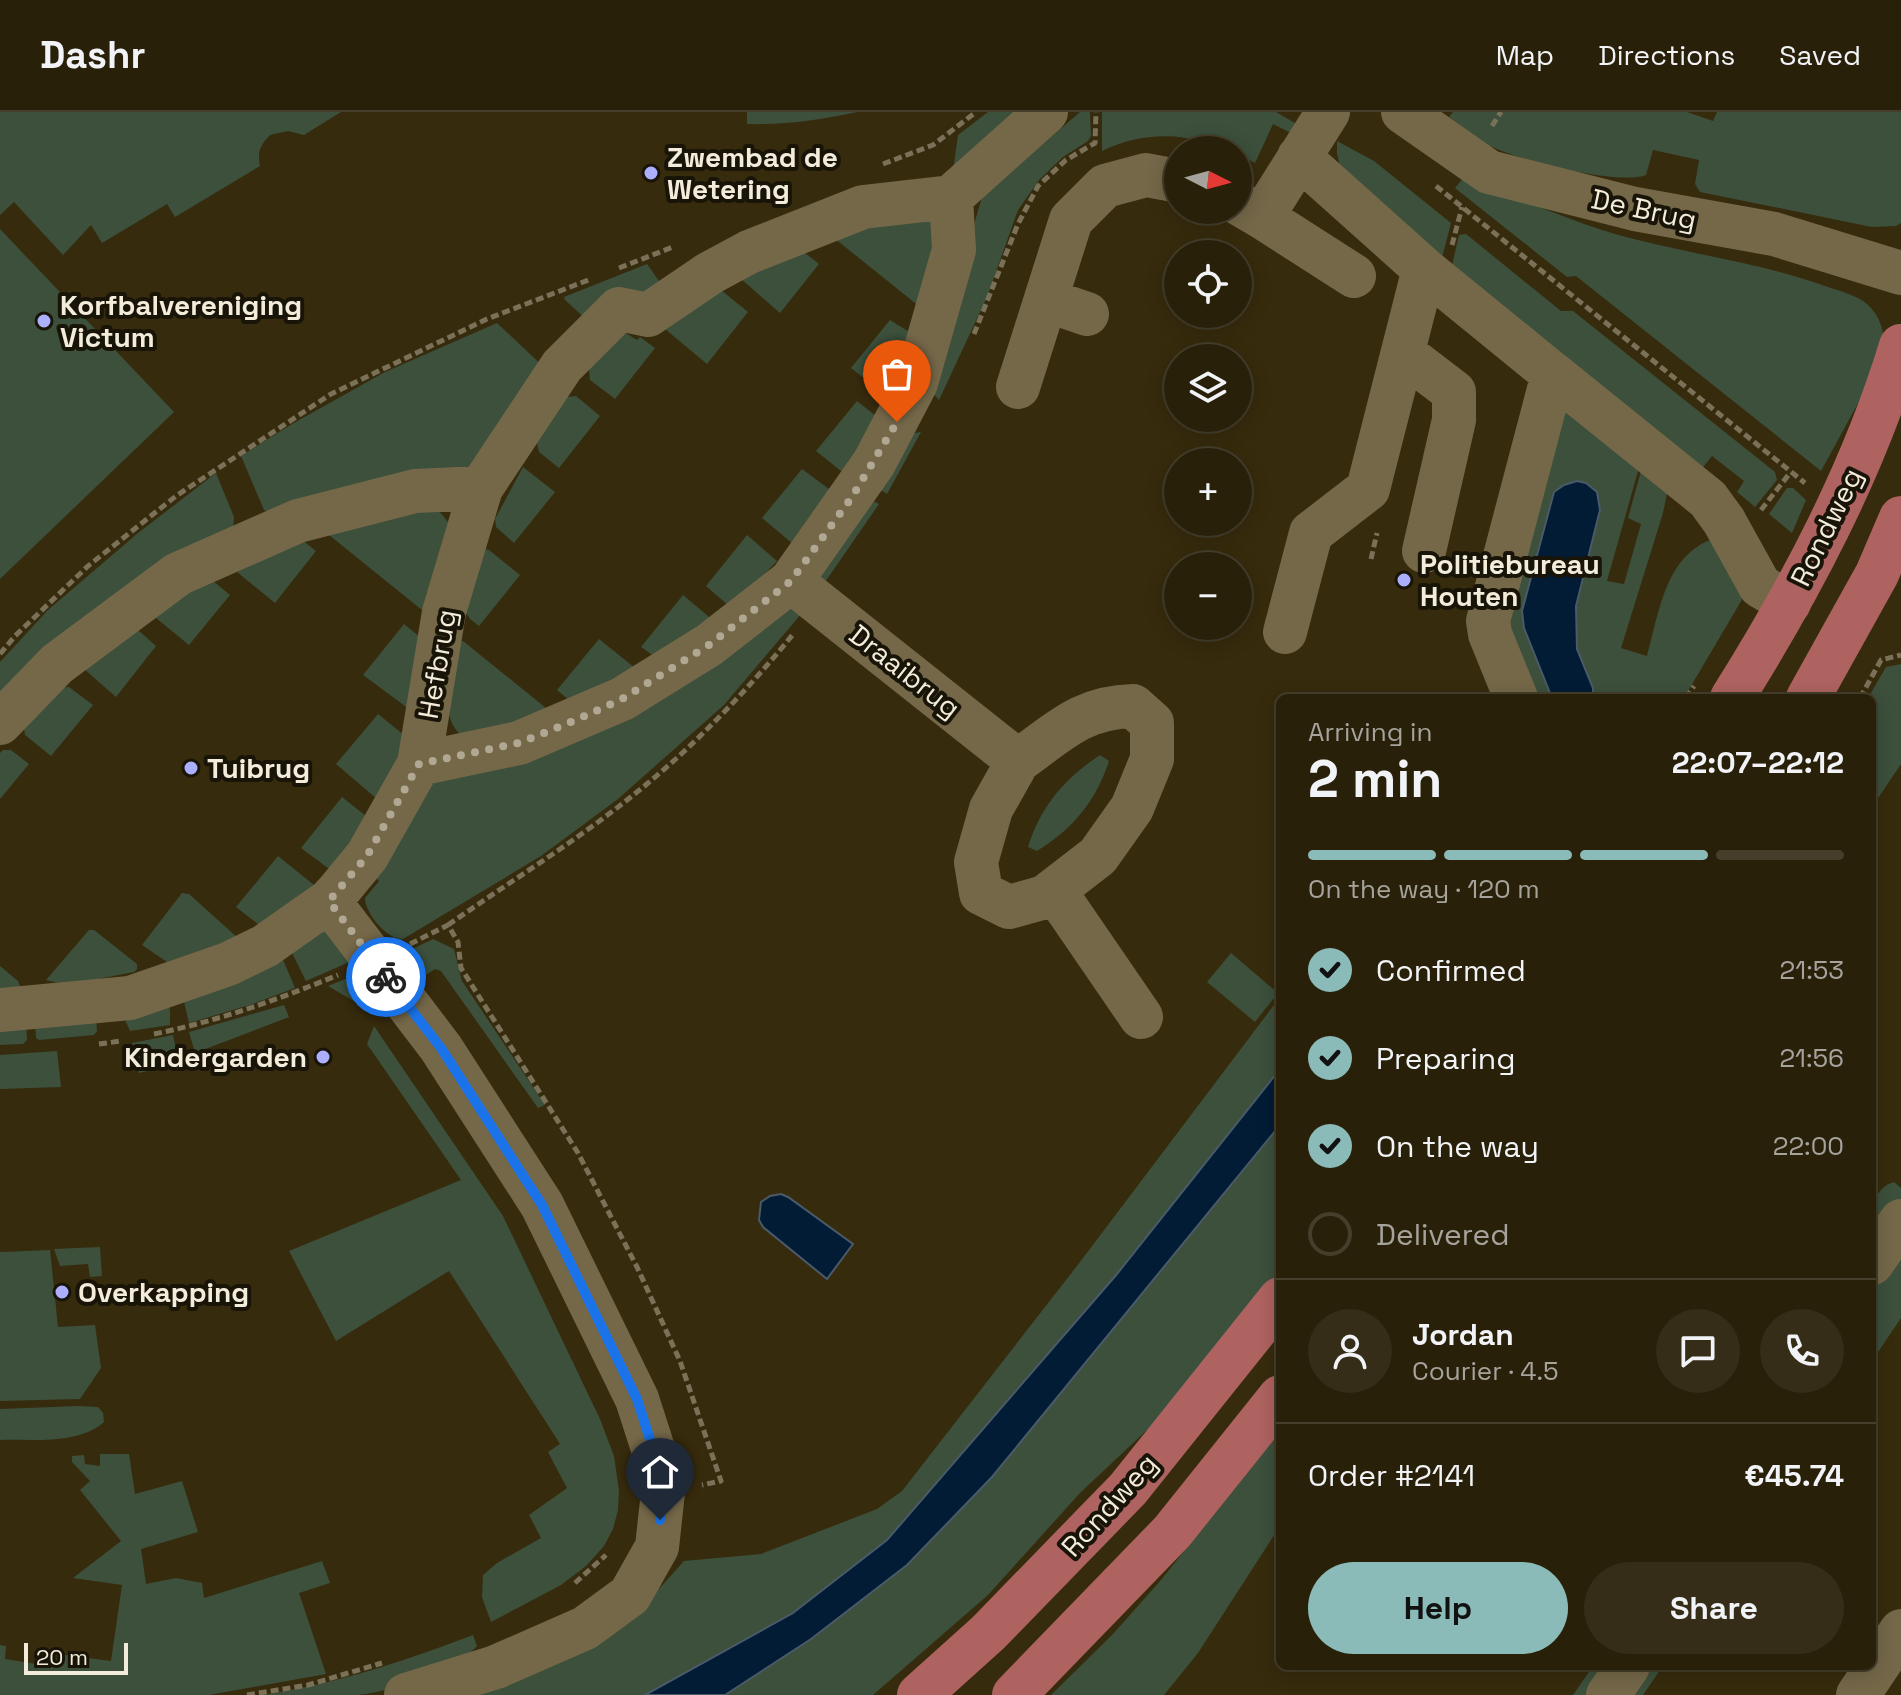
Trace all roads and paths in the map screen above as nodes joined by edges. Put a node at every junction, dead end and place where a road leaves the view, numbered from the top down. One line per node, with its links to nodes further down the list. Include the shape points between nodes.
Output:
1 (976, 112): 6 (path, via 933,145)
2 (1046, 112): 9 (street)
3 (1328, 112): 5 (street)
4 (1403, 112): 15 (street, De Brug, via 1489,172 1635,209 1774,234)
5 (1299, 157): 10 (street); 14 (street)
6 (877, 166)
7 (1164, 178): 18 (street, via 1146,175 1105,186 1071,220)
8 (1428, 180): 24 (path)
9 (951, 197): 26 (street, Hefbrug, via 863,207 749,252 648,315 619,309 562,366); 30 (street, Hefbrug, via 954,250 916,383 874,463)
10 (1252, 208)
11 (1252, 211): 17 (street)
12 (674, 247): 13 (path)
13 (617, 269)
14 (1424, 269): 21 (street); 22 (street)
15 (1901, 273)
16 (602, 275): 33 (path, via 487,319 331,394 176,496 88,566)
17 (1354, 276)
18 (1046, 300): 19 (street); 23 (street)
19 (1087, 314)
20 (1901, 346): 31 (main road, Rondweg, via 1882,407)
21 (1403, 353): 29 (street, via 1454,392 1454,420); 32 (street, via 1368,489 1311,533)
22 (1553, 374): 31 (street, via 1708,499 1760,586); 35 (street, via 1488,621)
23 (1018, 387)
24 (1790, 473): 25 (path); 27 (path)
25 (1806, 484)
26 (481, 488): 39 (street, via 415,491 298,521 178,574 57,664); 41 (street, Hefbrug, via 442,625)
27 (1755, 517)
28 (1901, 518): 37 (main road, via 1877,574)
29 (1424, 551)
30 (791, 581): 40 (street, Draaibrug); 41 (street, Hefbrug, via 709,645 622,699 519,743)
31 (1789, 603): 36 (main road, Rondweg)
32 (1285, 632)
33 (0, 654)
34 (1901, 655): 38 (path, via 1881,660)
35 (1514, 694)
36 (1734, 694)
37 (1810, 694)
38 (1862, 694)
39 (0, 723)
40 (1018, 761): 42 (street, via 991,809 976,862 981,893 1009,907); 42 (street, via 1068,724 1108,706 1133,706 1152,723 1152,759 1132,808 1098,856)
41 (419, 764): 43 (street, via 367,856)
42 (1054, 890): 46 (street)
43 (329, 901): 44 (street); 45 (street, via 265,946 130,998)
44 (374, 960): 47 (path, via 255,1008); 54 (street, via 441,1048 542,1205 637,1399); 54 (path, via 448,925 458,942 461,968 578,1153 680,1361 721,1481)
45 (0, 1010)
46 (1141, 1017)
47 (153, 1034)
48 (125, 1040): 49 (path)
49 (97, 1044)
50 (1901, 1221): 51 (street)
51 (1876, 1257)
52 (1276, 1304): 63 (main road, Rondweg, via 1128,1489 988,1633)
53 (1276, 1402): 64 (main road, via 1172,1532)
54 (663, 1493): 61 (street, via 657,1547 630,1595 585,1628 496,1667)
55 (613, 1542): 56 (path)
56 (565, 1592)
57 (1901, 1631): 58 (street)
58 (1876, 1668)
59 (1625, 1670): 65 (street)
60 (1875, 1670): 66 (street)
61 (395, 1679): 62 (path)
62 (247, 1695)
63 (919, 1695)
64 (1014, 1695)
65 (1608, 1695)
66 (1858, 1695)

